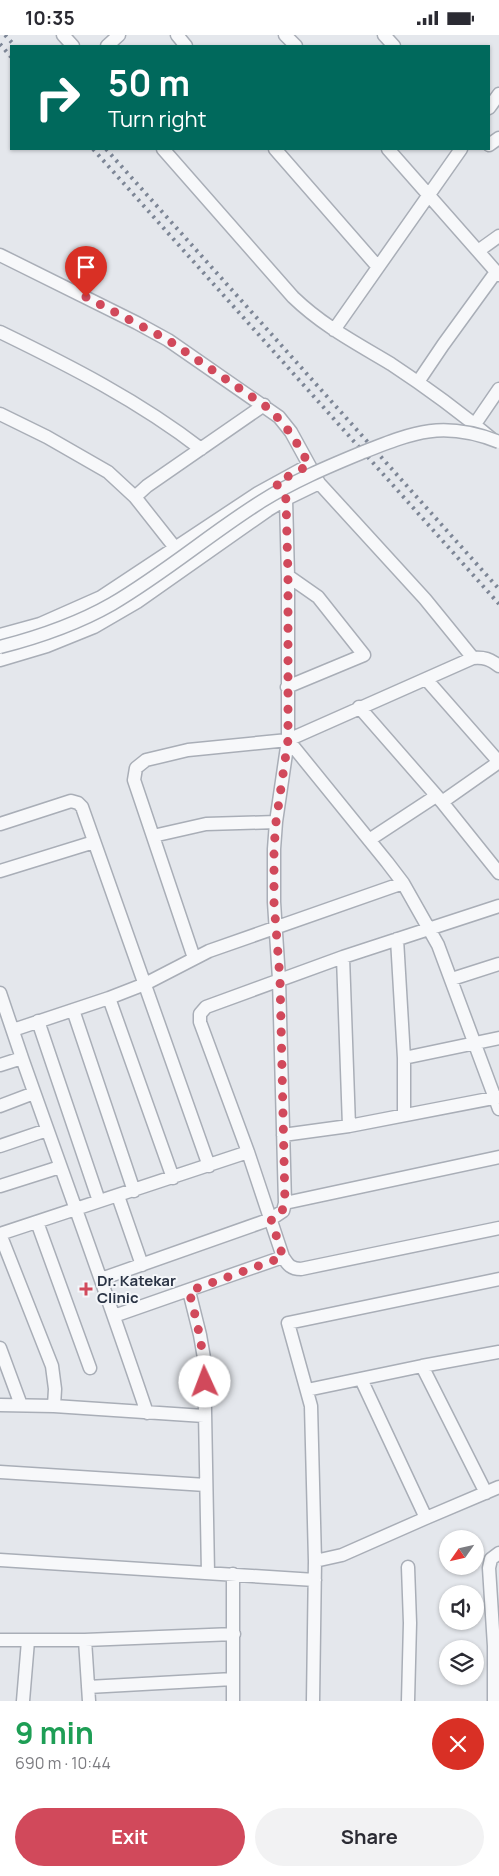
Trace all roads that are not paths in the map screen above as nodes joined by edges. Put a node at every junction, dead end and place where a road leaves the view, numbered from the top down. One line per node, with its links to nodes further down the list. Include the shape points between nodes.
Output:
1 (63, 35): 6 (street)
2 (120, 35): 7 (street)
3 (177, 35): 8 (street)
4 (286, 35): 9 (street)
5 (384, 35): 10 (street)
6 (72, 45)
7 (108, 45)
8 (185, 45)
9 (295, 45)
10 (393, 45)
11 (499, 94): 12 (street)
12 (490, 108)
13 (165, 150): 23 (street, via 293,297)
14 (276, 150): 21 (street)
15 (389, 150): 17 (street)
16 (460, 150): 17 (street)
17 (429, 195): 19 (street); 21 (street)
18 (499, 236): 19 (street)
19 (478, 251): 22 (street)
20 (0, 255): 27 (street, via 168,340)
21 (378, 267): 23 (street)
22 (498, 274): 25 (street)
23 (334, 330): 25 (street)
24 (0, 332): 32 (street, via 76,368 171,426)
25 (418, 382): 29 (street)
26 (499, 389): 29 (street)
27 (264, 405): 32 (street); 33 (street, via 291,432)
28 (0, 414): 36 (street, via 108,472)
29 (475, 424): 30 (street); 31 (street)
30 (499, 433)
31 (499, 443): 42 (street, bridge, via 464,431 432,430 401,437 322,469 262,501 112,604 58,630)
32 (201, 449): 36 (street)
33 (309, 465): 34 (street); 35 (street)
34 (276, 483): 37 (street); 38 (street)
35 (319, 483): 37 (street); 43 (street, via 425,599)
36 (135, 497): 38 (street)
37 (286, 499): 39 (street); 40 (street)
38 (175, 548): 39 (street); 41 (street, via 82,607 40,624)
39 (188, 567): 44 (street, via 94,627)
40 (288, 576): 47 (street); 47 (street, via 318,597 364,655)
41 (0, 635)
42 (0, 647)
43 (473, 658): 45 (street, via 491,659); 46 (street)
44 (0, 660)
45 (499, 665)
46 (426, 679): 48 (street); 50 (street)
47 (287, 687): 49 (street)
48 (359, 707): 49 (street); 51 (street)
49 (288, 740): 52 (street); 54 (street, via 188,750 146,760 136,768 134,780); 55 (street)
50 (499, 762): 51 (street)
51 (439, 799): 55 (street); 58 (street)
52 (276, 822): 54 (street, via 206,824); 61 (street)
53 (0, 824): 56 (street, via 71,801 82,807)
54 (153, 836): 65 (street)
55 (369, 840): 59 (street)
56 (94, 842): 57 (street); 69 (street)
57 (0, 871)
58 (499, 873)
59 (402, 883): 61 (street); 62 (street)
60 (499, 906): 62 (street)
61 (276, 927): 65 (street); 67 (street)
62 (430, 929): 63 (street); 68 (street)
63 (397, 939): 64 (street); 78 (street)
64 (343, 957): 67 (street); 84 (street)
65 (194, 958): 69 (street)
66 (499, 964): 68 (street)
67 (280, 979): 86 (street); 88 (street, via 206,1007 200,1014 200,1022)
68 (452, 979): 76 (street)
69 (145, 984): 71 (street); 90 (street)
70 (0, 993): 74 (street)
71 (109, 998): 72 (street); 92 (street)
72 (73, 1010): 73 (street); 94 (street)
73 (38, 1021): 74 (street); 96 (street)
74 (8, 1026): 77 (street)
75 (499, 1037): 76 (street)
76 (475, 1042): 78 (street); 81 (street)
77 (22, 1058): 79 (street); 80 (street)
78 (404, 1058): 83 (street)
79 (0, 1065)
80 (34, 1093): 82 (street); 85 (street)
81 (498, 1101): 83 (street)
82 (0, 1106)
83 (404, 1115): 84 (street)
84 (349, 1126): 86 (street)
85 (47, 1130): 87 (street); 91 (street)
86 (283, 1135): 97 (street)
87 (0, 1146)
88 (248, 1152): 90 (street); 99 (street)
89 (499, 1157): 97 (street)
90 (209, 1166): 92 (street)
91 (60, 1167): 93 (street); 98 (street)
92 (173, 1178): 94 (street)
93 (0, 1186)
94 (134, 1191): 95 (street)
95 (118, 1196): 96 (street); 103 (street)
96 (100, 1201): 98 (street)
97 (285, 1203): 99 (street, via 282,1211)
98 (77, 1209): 100 (street); 104 (street)
99 (271, 1219): 102 (street); 103 (street)
100 (37, 1222): 111 (street); 116 (street, via 0,1234 52,1366)
101 (499, 1228): 102 (street, via 301,1269 293,1269)
102 (283, 1257): 106 (street)
103 (142, 1265): 104 (street)
104 (101, 1279): 107 (street)
105 (499, 1279): 113 (street, via 288,1323)
106 (189, 1291): 107 (street); 118 (street, via 204,1358)
107 (114, 1317): 117 (street)
108 (0, 1348): 115 (street)
109 (499, 1352): 110 (street)
110 (422, 1366): 112 (street); 122 (street)
111 (90, 1368)
112 (361, 1379): 113 (street); 123 (street)
113 (307, 1390): 126 (street, via 312,1405)
114 (0, 1405): 115 (street)
115 (21, 1405): 116 (street)
116 (54, 1406): 117 (street)
117 (147, 1413): 118 (street)
118 (204, 1416): 120 (street)
119 (0, 1473): 120 (street)
120 (206, 1485): 128 (street)
121 (499, 1487): 122 (street)
122 (486, 1493): 123 (street)
123 (426, 1518): 126 (street, via 342,1555)
124 (499, 1553): 135 (street, via 491,1559 489,1568)
125 (0, 1560): 128 (street)
126 (315, 1561): 130 (street)
127 (408, 1567): 142 (street)
128 (208, 1573): 129 (street)
129 (233, 1574): 130 (street); 131 (street)
130 (315, 1580): 141 (street)
131 (234, 1634): 133 (street); 136 (street)
132 (0, 1640): 134 (street)
133 (86, 1640): 134 (street); 137 (street)
134 (28, 1641): 138 (street)
135 (497, 1646): 143 (street)
136 (233, 1679): 137 (street); 140 (street)
137 (88, 1687): 139 (street)
138 (23, 1701)
139 (89, 1701)
140 (234, 1701)
141 (313, 1701)
142 (408, 1701)
143 (494, 1701)

